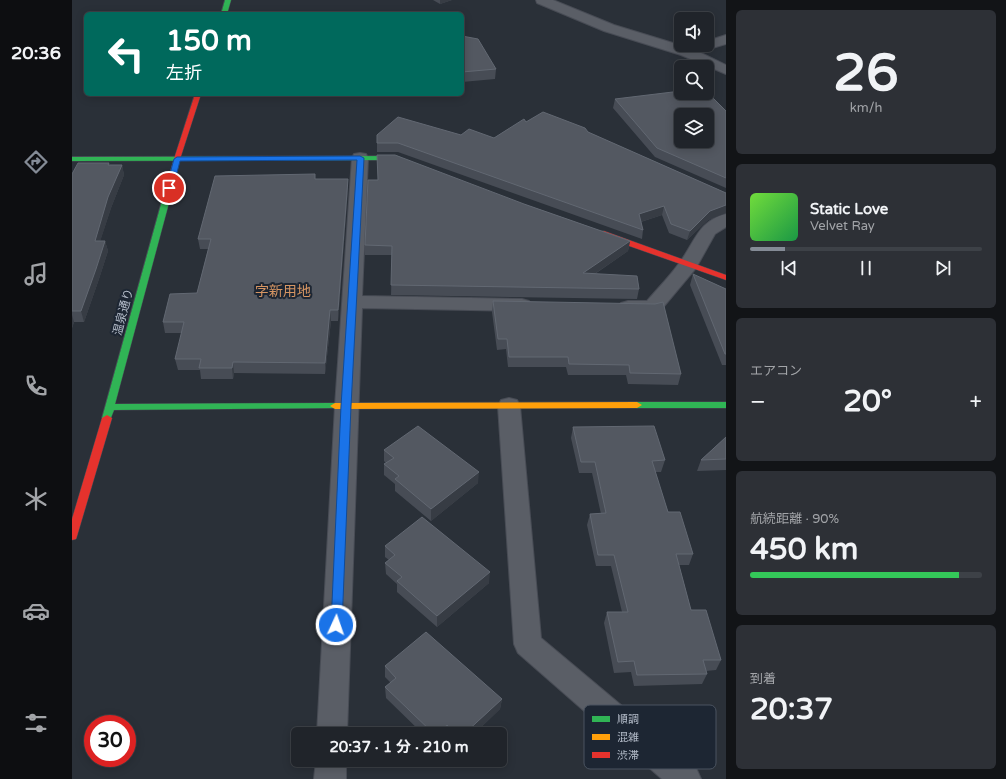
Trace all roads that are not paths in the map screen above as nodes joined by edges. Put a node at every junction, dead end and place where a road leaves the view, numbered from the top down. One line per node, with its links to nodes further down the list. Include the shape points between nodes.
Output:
1 (228, 0): 3 (street)
2 (542, 0): 6 (street, via 609,28)
3 (225, 12)
4 (726, 40): 5 (street)
5 (714, 44)
6 (674, 48)
7 (686, 52): 8 (street)
8 (726, 70)
9 (197, 96): 12 (street, 温泉通り)
10 (360, 158): 12 (street); 13 (street, via 398,158); 18 (street)
11 (72, 159): 12 (street)
12 (177, 159): 24 (street, 温泉通り)
13 (420, 166)
14 (726, 219): 16 (street, via 708,231)
15 (595, 231): 16 (street)
16 (689, 264): 17 (street); 20 (street, via 653,308)
17 (726, 278)
18 (353, 302): 19 (street); 22 (street)
19 (542, 306)
20 (613, 307)
21 (726, 405): 23 (street)
22 (346, 406): 23 (street); 24 (street); 27 (street)
23 (509, 406): 26 (street, via 528,644)
24 (110, 407): 25 (street, 温泉通り)
25 (72, 536)
26 (599, 705)
27 (332, 727)
28 (331, 767): 30 (street)
29 (673, 769): 31 (street)
30 (330, 779)
31 (685, 779)

